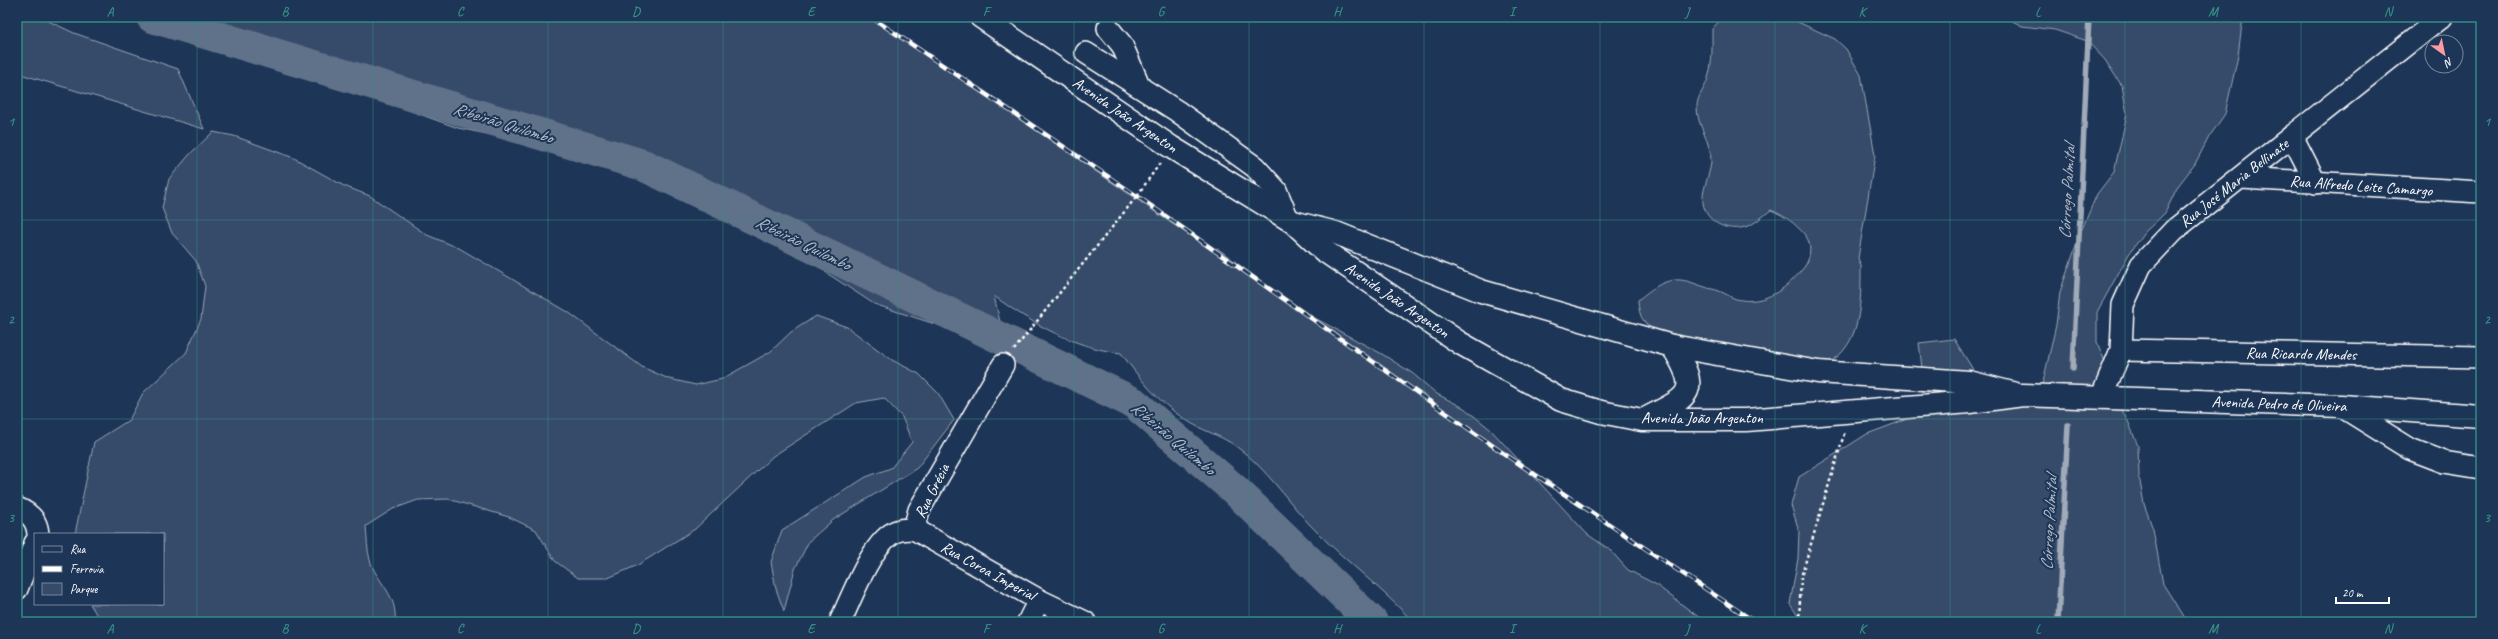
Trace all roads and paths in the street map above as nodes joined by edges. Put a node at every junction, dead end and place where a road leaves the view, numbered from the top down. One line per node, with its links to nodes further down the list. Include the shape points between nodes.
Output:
1 (981, 17): 7 (main road, Avenida João Argenton)
2 (2442, 17): 6 (street, Rua José Maria Bellinate)
3 (1108, 28): 5 (street, via 1122,45)
4 (1086, 53): 5 (street)
5 (1139, 85): 11 (street, via 1255,166 1276,190)
6 (2292, 136): 8 (street, Rua José Maria Bellinate); 9 (street)
7 (1172, 147): 11 (main road, Avenida João Argenton); 15 (path, via 1137,196)
8 (2241, 178): 9 (street, Rua Alfredo Leite Camargo); 13 (street, Rua José Maria Bellinate, via 2174,230 2141,265 2123,305)
9 (2316, 183): 10 (street, Rua Alfredo Leite Camargo)
10 (2481, 192)
11 (1290, 221): 12 (main road, Avenida João Argenton, via 1336,233 1481,291); 22 (main road, Avenida João Argenton, via 1323,250 1460,343 1562,400 1601,412)
12 (1672, 346): 16 (main road, Avenida João Argenton, via 1818,372 1969,382); 22 (main road, via 1690,380 1687,392 1678,402)
13 (2121, 350): 14 (street, Rua Ricardo Mendes); 18 (street, Rua José Maria Bellinate)
14 (2481, 357)
15 (1003, 365): 25 (street, Rua Grécia, via 919,510)
16 (2023, 395): 17 (main road, Avenida João Argenton); 20 (main road, Avenida João Argenton)
17 (2069, 397): 18 (main road, Avenida Pedro de Oliveira)
18 (2101, 398): 19 (main road, Avenida Pedro de Oliveira)
19 (2341, 406): 21 (main road, Avenida Pedro de Oliveira); 23 (street, via 2410,450 2444,462)
20 (1851, 412): 22 (main road, Avenida João Argenton, via 1746,420); 33 (path, via 1801,576)
21 (2481, 416)
22 (1642, 420)
23 (2481, 468)
24 (17, 508): 26 (street, via 27,512 37,523)
25 (914, 529): 29 (street, Rua Coroa Imperial); 30 (street, Rua Grécia, via 903,529 891,534 877,547)
26 (38, 533)
27 (34, 546): 28 (street)
28 (17, 589)
29 (1039, 600): 31 (street); 32 (street, Rua Coroa Imperial)
30 (840, 622)
31 (1028, 622)
32 (1085, 622)
33 (1799, 622)

